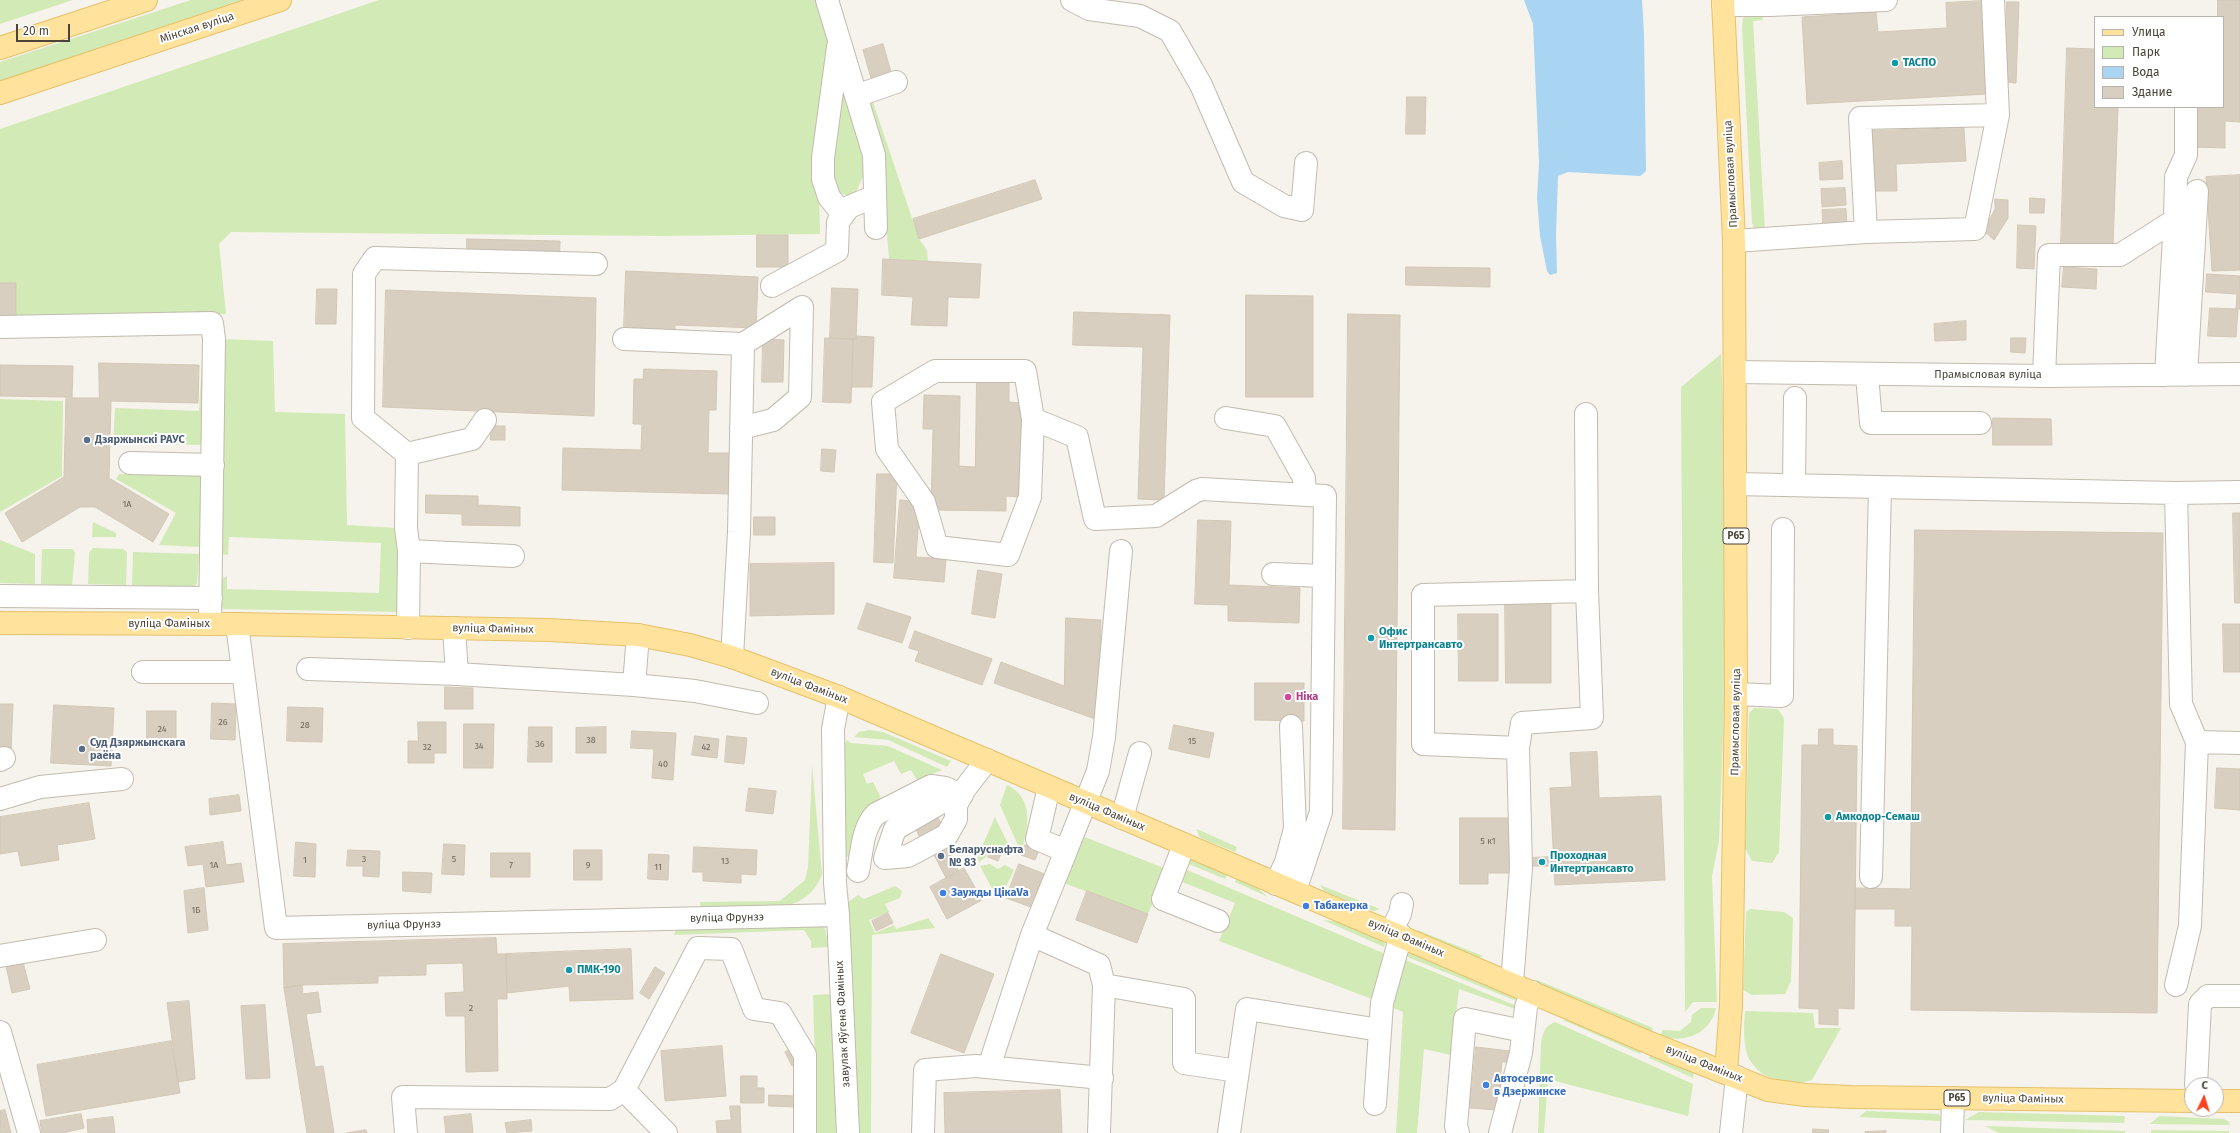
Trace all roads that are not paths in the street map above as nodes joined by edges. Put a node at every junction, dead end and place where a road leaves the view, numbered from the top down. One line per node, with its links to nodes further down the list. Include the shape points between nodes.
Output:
1 (146, 0): 9 (main road)
2 (280, 0): 11 (main road, Мінская вуліца)
3 (827, 0): 8 (street)
4 (1072, 0): 15 (street, via 1089,10 1140,16 1170,31 1201,85 1243,182 1284,206 1302,210)
5 (1886, 0): 7 (street, via 1770,5)
6 (1993, 0): 14 (street)
7 (1723, 2): 22 (main road, Прамысловая вуліца / Р65)
8 (839, 39): 12 (street); 18 (street, via 822,158 823,179 829,197)
9 (0, 48)
10 (896, 82): 12 (street)
11 (0, 93)
12 (856, 96): 17 (street, via 874,154)
13 (2186, 108): 19 (street, via 2186,155 2176,177)
14 (1998, 115): 21 (street, via 1975,229); 21 (street, via 1860,118)
15 (1306, 163)
16 (2197, 191): 31 (street)
17 (875, 196): 18 (street, via 849,207); 20 (street)
18 (844, 214): 24 (street, via 838,222 837,250)
19 (2175, 220): 31 (street); 32 (street, via 2120,255 2049,254)
20 (876, 228)
21 (1866, 232): 22 (street)
22 (1734, 241): 28 (main road, Прамысловая вуліца / Р65)
23 (596, 264): 40 (street, via 375,258 364,274 363,418)
24 (772, 286)
25 (0, 327): 42 (street, via 212,323)
26 (624, 339): 27 (street)
27 (743, 344): 39 (street); 39 (street, via 802,307 800,397 773,420)
28 (1735, 372): 30 (street, Прамысловая вуліца); 43 (main road, Прамысловая вуліца / Р65)
29 (2240, 374): 31 (street, Прамысловая вуліца)
30 (1867, 375): 32 (street, Прамысловая вуліца); 38 (street, via 1871,423)
31 (2176, 375): 32 (street, Прамысловая вуліца)
32 (2044, 376)
33 (1795, 398): 44 (street)
34 (1586, 414): 55 (street)
35 (1226, 418): 48 (street, via 1276,426 1304,478)
36 (485, 420): 40 (street, via 472,439)
37 (1033, 420): 37 (street, via 1025,371 935,371 883,402 887,449 924,502 937,547 1008,555 1030,497); 48 (street, via 1077,437 1095,519 1156,516 1196,491 1202,490)
38 (1980, 423)
39 (741, 428): 64 (street, via 739,532)
40 (407, 454): 50 (street, via 406,528)
41 (130, 463): 42 (street)
42 (213, 465): 57 (street)
43 (1735, 484): 44 (street); 70 (main road, Прамысловая вуліца / Р65)
44 (1794, 485): 45 (street)
45 (1880, 487): 47 (street); 91 (street)
46 (2240, 492): 47 (street)
47 (2176, 493): 74 (street, via 2181,704)
48 (1305, 495): 54 (street, via 1325,496)
49 (1783, 529): 70 (street, via 1782,696)
50 (409, 551): 52 (street); 61 (street)
51 (1121, 551): 83 (street, via 1104,737 1098,771)
52 (513, 556)
53 (1273, 574): 54 (street)
54 (1324, 576): 93 (street, via 1321,812)
55 (1588, 591): 76 (street, via 1592,718 1522,724); 76 (street, via 1423,595 1423,744)
56 (0, 596): 57 (street)
57 (211, 598): 59 (street)
58 (0, 624): 59 (main road, вуліца Фаміных)
59 (210, 624): 60 (main road, вуліца Фаміных)
60 (237, 624): 61 (main road, вуліца Фаміных); 67 (street, вуліца Фрунзэ)
61 (408, 628): 62 (main road, вуліца Фаміных)
62 (454, 628): 63 (main road, вуліца Фаміных); 68 (street)
63 (638, 635): 64 (main road, вуліца Фаміных, via 690,645); 69 (street)
64 (732, 657): 71 (main road, вуліца Фаміных)
65 (308, 669): 68 (street)
66 (143, 672): 67 (street)
67 (242, 672): 95 (street, вуліца Фрунзэ, via 276,928)
68 (457, 674): 69 (street)
69 (634, 685): 72 (street, via 695,691)
70 (1736, 694): 111 (main road, Прамысловая вуліца / Р65, via 1730,1004)
71 (839, 697): 78 (main road, вуліца Фаміных); 92 (street, завулак Яўгена Фаміных, via 833,729)
72 (758, 703)
73 (1291, 726): 93 (street, via 1295,829 1286,862)
74 (2197, 742): 75 (street); 103 (street, via 2190,926)
75 (2240, 742)
76 (1518, 748): 101 (street, via 1521,868)
77 (1140, 753): 84 (street)
78 (987, 760): 80 (main road, вуліца Фаміных); 82 (street)
79 (122, 779): 81 (street, via 40,787)
80 (1049, 787): 83 (main road, вуліца Фаміных); 88 (street, via 1037,839)
81 (0, 799)
82 (959, 799): 85 (street); 89 (street, via 903,834); 90 (street, via 944,788 931,786 876,814 869,821)
83 (1085, 802): 84 (main road, вуліца Фаміных); 88 (street)
84 (1122, 818): 87 (main road, вуліца Фаміных)
85 (943, 827)
86 (921, 840): 89 (street)
87 (1184, 845): 93 (main road, вуліца Фаміных); 96 (street, via 1163,899)
88 (1066, 851): 98 (street)
89 (885, 858): 90 (street)
90 (858, 872): 92 (street)
91 (1871, 877)
92 (835, 883): 95 (street, завулак Яўгена Фаміных)
93 (1286, 887): 97 (main road, вуліца Фаміных)
94 (1402, 904): 97 (street)
95 (838, 915): 124 (street, завулак Яўгена Фаміных)
96 (1218, 921)
97 (1396, 933): 101 (main road, вуліца Фаміных); 106 (street, via 1382,1003)
98 (1032, 935): 102 (street, via 1099,965); 109 (street)
99 (95, 940): 100 (street)
100 (0, 956)
101 (1512, 983): 104 (main road, вуліца Фаміных)
102 (1104, 985): 110 (street, via 1184,999 1184,1063); 113 (street)
103 (2176, 985)
104 (1532, 992): 107 (street, via 1526,1006); 111 (main road, вуліца Фаміных)
105 (2240, 996): 112 (street, via 2208,996 2200,1004)
106 (1380, 1030): 110 (street, via 1247,1009); 119 (street)
107 (1523, 1031): 128 (street, via 1465,1019 1456,1126); 129 (street, via 1521,1053)
108 (0, 1032): 120 (street)
109 (989, 1067): 113 (street); 125 (street, via 925,1070)
110 (1238, 1071): 127 (street)
111 (1732, 1075): 115 (main road, вуліца Фаміных / Р65, via 1768,1090 1805,1095); 130 (street)
112 (2196, 1077)
113 (1102, 1078): 126 (street)
114 (624, 1090): 121 (street, via 610,1099 403,1097); 122 (street); 123 (street, via 698,948 731,949 754,1009 780,1013 805,1055)
115 (1953, 1098): 116 (main road, вуліца Фаміных / Р65); 131 (street)
116 (2184, 1101)
117 (2224, 1101): 118 (main road)
118 (2240, 1101)
119 (1375, 1104)
120 (29, 1133)
121 (406, 1133)
122 (666, 1133)
123 (805, 1133)
124 (848, 1133)
125 (923, 1133)
126 (1099, 1133)
127 (1229, 1133)
128 (1458, 1133)
129 (1500, 1133)
130 (1731, 1133)
131 (1952, 1133)

